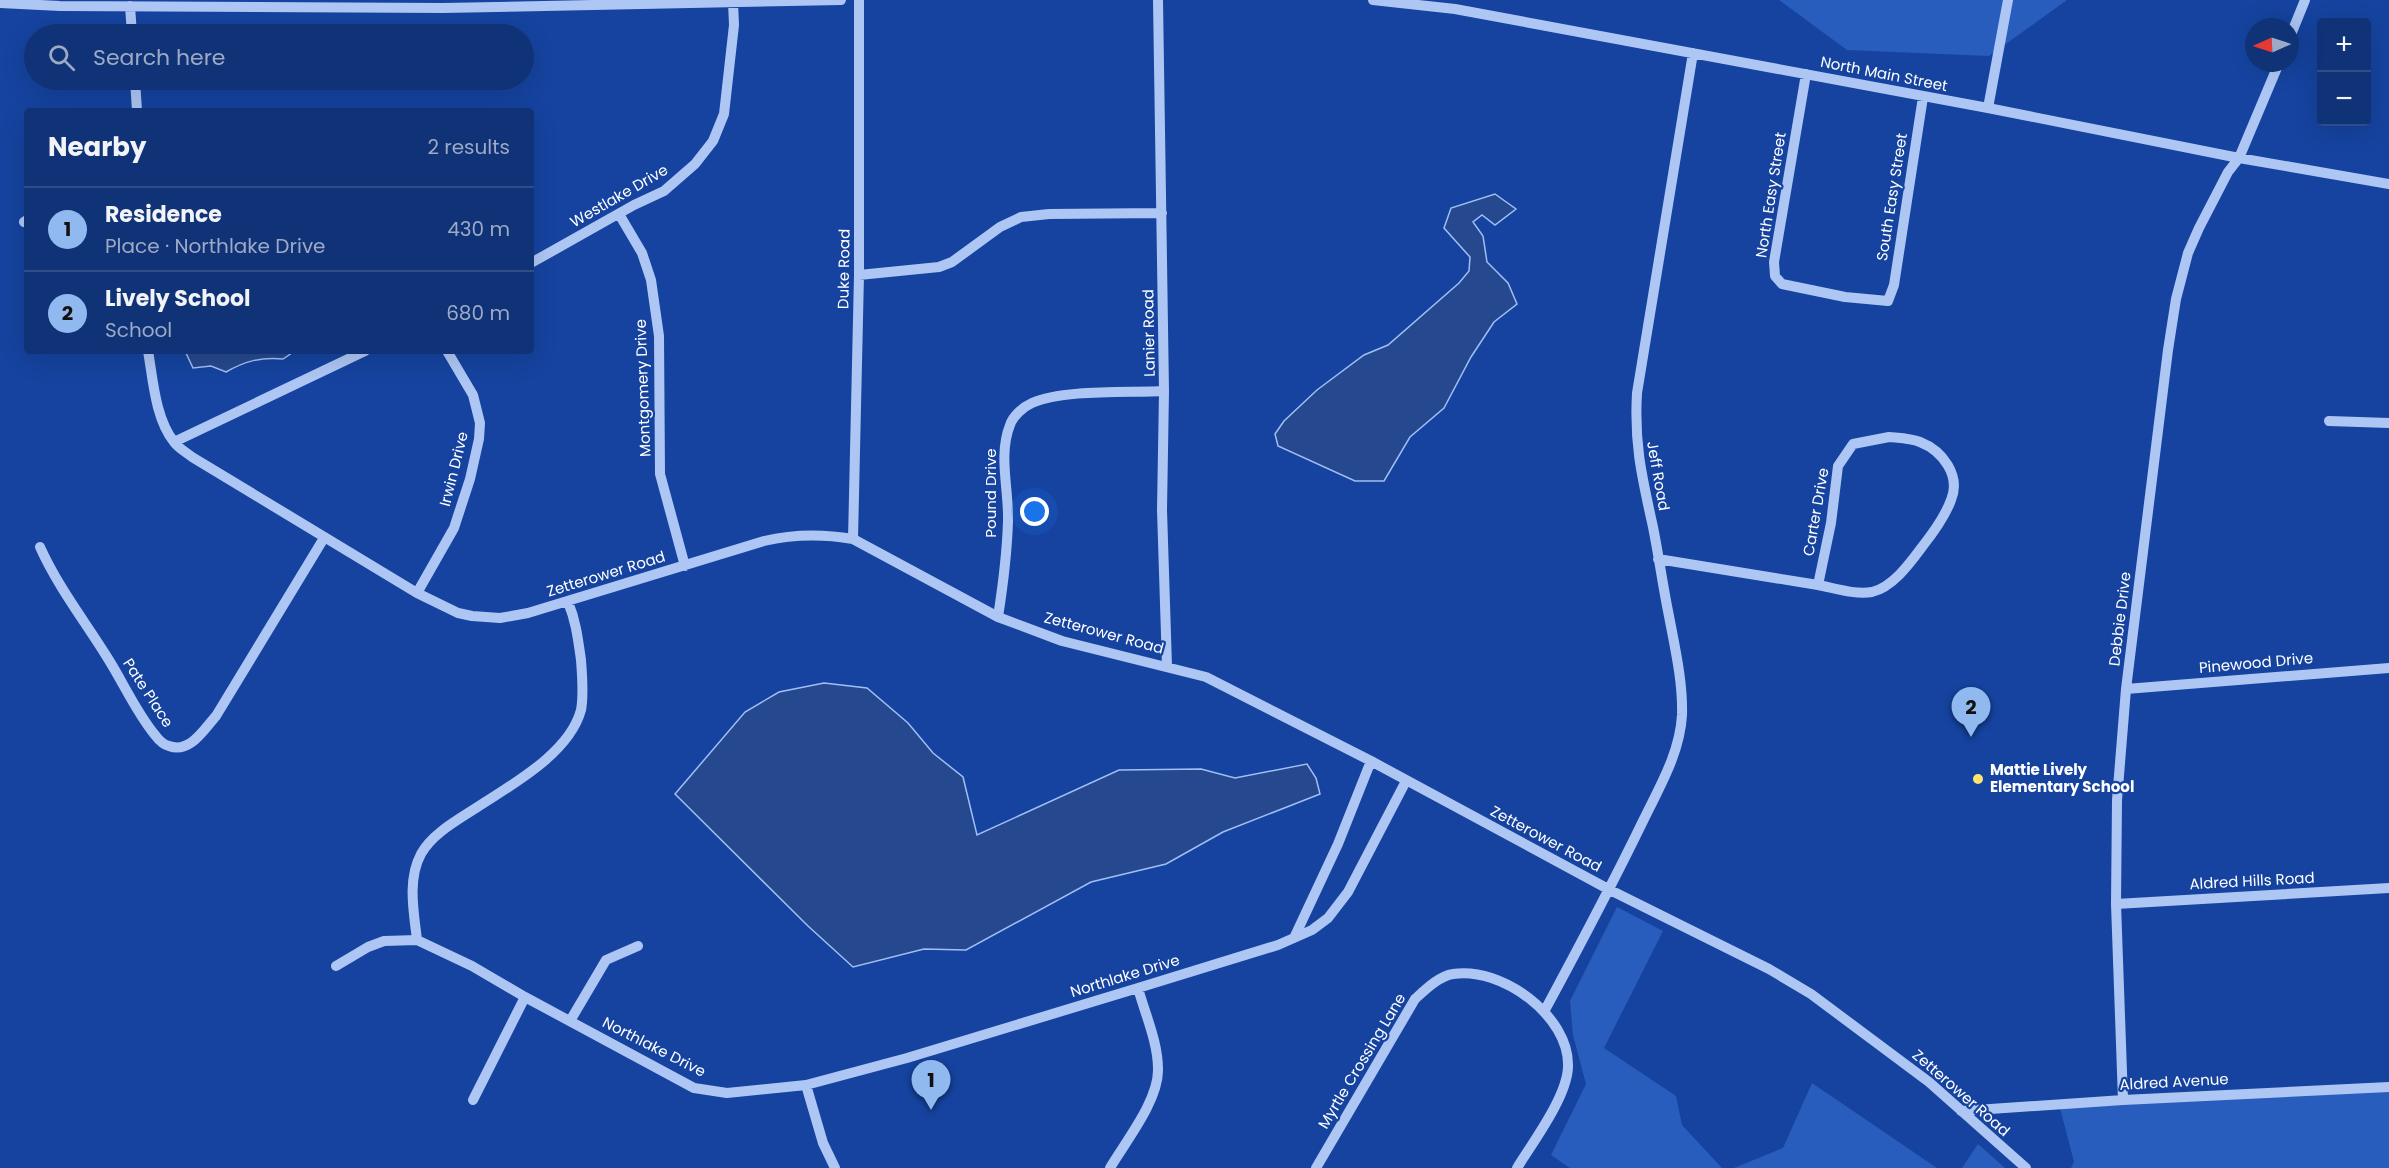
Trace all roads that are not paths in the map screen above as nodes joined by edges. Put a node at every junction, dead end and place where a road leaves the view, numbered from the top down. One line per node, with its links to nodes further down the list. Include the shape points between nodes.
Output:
1 (841, 0): 7 (street)
2 (859, 0): 25 (street, Duke Road)
3 (1158, 0): 23 (street, Lanier Road)
4 (1373, 0): 9 (street, North Main Street)
5 (2008, 0): 19 (street)
6 (2306, 0): 11 (street)
7 (733, 2): 10 (street, via 443,8); 22 (street, Westlake Drive, via 724,114 713,141 675,183)
8 (0, 3): 10 (street)
9 (1455, 5): 13 (street, North Main Street)
10 (130, 6): 12 (street)
11 (2298, 18)
12 (131, 24)
13 (1693, 53): 15 (street, North Main Street); 37 (street, Jeff Road, via 1637,393 1638,460)
14 (2275, 72): 20 (street, Debbie Drive)
15 (1806, 74): 17 (street, North Main Street); 26 (street, North Easy Street, via 1774,262 1775,276 1782,284)
16 (136, 90): 18 (street)
17 (1923, 97): 19 (street, North Main Street); 26 (street, South Easy Street, via 1894,285)
18 (137, 108)
19 (1988, 108): 20 (street, North Main Street)
20 (2239, 158): 21 (street, North Main Street); 45 (street, Debbie Drive, via 2199,228 2176,299)
21 (2389, 184)
22 (619, 213): 24 (street, Westlake Drive); 38 (street, Montgomery Drive, via 642,253 651,280 658,336 660,474)
23 (1162, 213): 25 (street, via 1021,217 939,267); 30 (street, Lanier Road)
24 (534, 261)
25 (859, 275): 35 (street, Duke Road)
26 (1888, 301)
27 (149, 354): 33 (street, Zetterower Road, via 158,403)
28 (359, 354): 33 (street)
29 (449, 354): 40 (street, Irwin Drive, via 472,395 480,423 479,439 454,528)
30 (1164, 391): 42 (street, Pound Drive, via 1057,396 1030,404 1010,423 1004,451 1008,521); 43 (street, Lanier Road, via 1162,510)
31 (2329, 421): 32 (street)
32 (2389, 423)
33 (174, 442): 34 (street, Zetterower Road)
34 (324, 538): 36 (street, Pate Place, via 216,716 195,740 182,748 169,746 148,726 52,574); 40 (street, Zetterower Road)
35 (853, 539): 38 (street, Zetterower Road, via 806,535 778,538); 42 (street, Zetterower Road)
36 (40, 547)
37 (1658, 560): 39 (street, Carter Drive); 49 (street, Jeff Road, via 1677,663 1682,723 1674,754)
38 (685, 566): 41 (street, Zetterower Road)
39 (1818, 585): 39 (street, Carter Drive, via 1871,592 1895,578 1931,535 1952,499 1954,484 1944,459 1921,442 1908,439 1875,438 1853,444 1838,466)
40 (417, 593): 41 (street, Zetterower Road, via 458,613 486,618 528,613)
41 (568, 602): 52 (street, via 576,620 582,676 581,709 573,728 529,774 428,842 413,879)
42 (998, 618): 43 (street, Zetterower Road, via 1062,641)
43 (1167, 666): 46 (street, Zetterower Road, via 1206,676)
44 (2389, 668): 45 (street, Pinewood Drive)
45 (2126, 689): 50 (street, Debbie Drive, via 2117,800)
46 (1371, 761): 47 (street, Zetterower Road); 51 (street)
47 (1407, 781): 49 (street, Zetterower Road); 51 (street, Northlake Drive, via 1348,892 1328,918)
48 (2389, 888): 50 (street, Aldred Hills Road)
49 (1610, 890): 57 (street, Jeff Road); 63 (street, Zetterower Road, via 1811,994 1929,1082)
50 (2116, 904): 62 (street, Debbie Drive)
51 (1294, 938): 55 (street, Northlake Drive)
52 (417, 940): 54 (street, via 384,941); 56 (street, Northlake Drive)
53 (638, 946): 58 (street, via 606,960)
54 (336, 966)
55 (1138, 988): 59 (street, Northlake Drive); 65 (street, via 1157,1054 1157,1083)
56 (525, 997): 58 (street, Northlake Drive); 61 (street)
57 (1545, 1010): 66 (street, Myrtle Crossing Lane, via 1502,981 1481,975 1451,974 1434,983 1415,999); 67 (street, Myrtle Crossing Lane, via 1562,1038 1568,1066 1563,1090)
58 (570, 1021): 59 (street, Northlake Drive, via 694,1088 727,1093)
59 (806, 1085): 64 (street, via 823,1143)
60 (2389, 1087): 62 (street, Aldred Avenue)
61 (473, 1100)
62 (2123, 1100): 63 (street, Aldred Avenue)
63 (1961, 1111): 68 (street, Zetterower Road)
64 (835, 1168)
65 (1110, 1168)
66 (1316, 1168)
67 (1517, 1168)
68 (2026, 1168)

